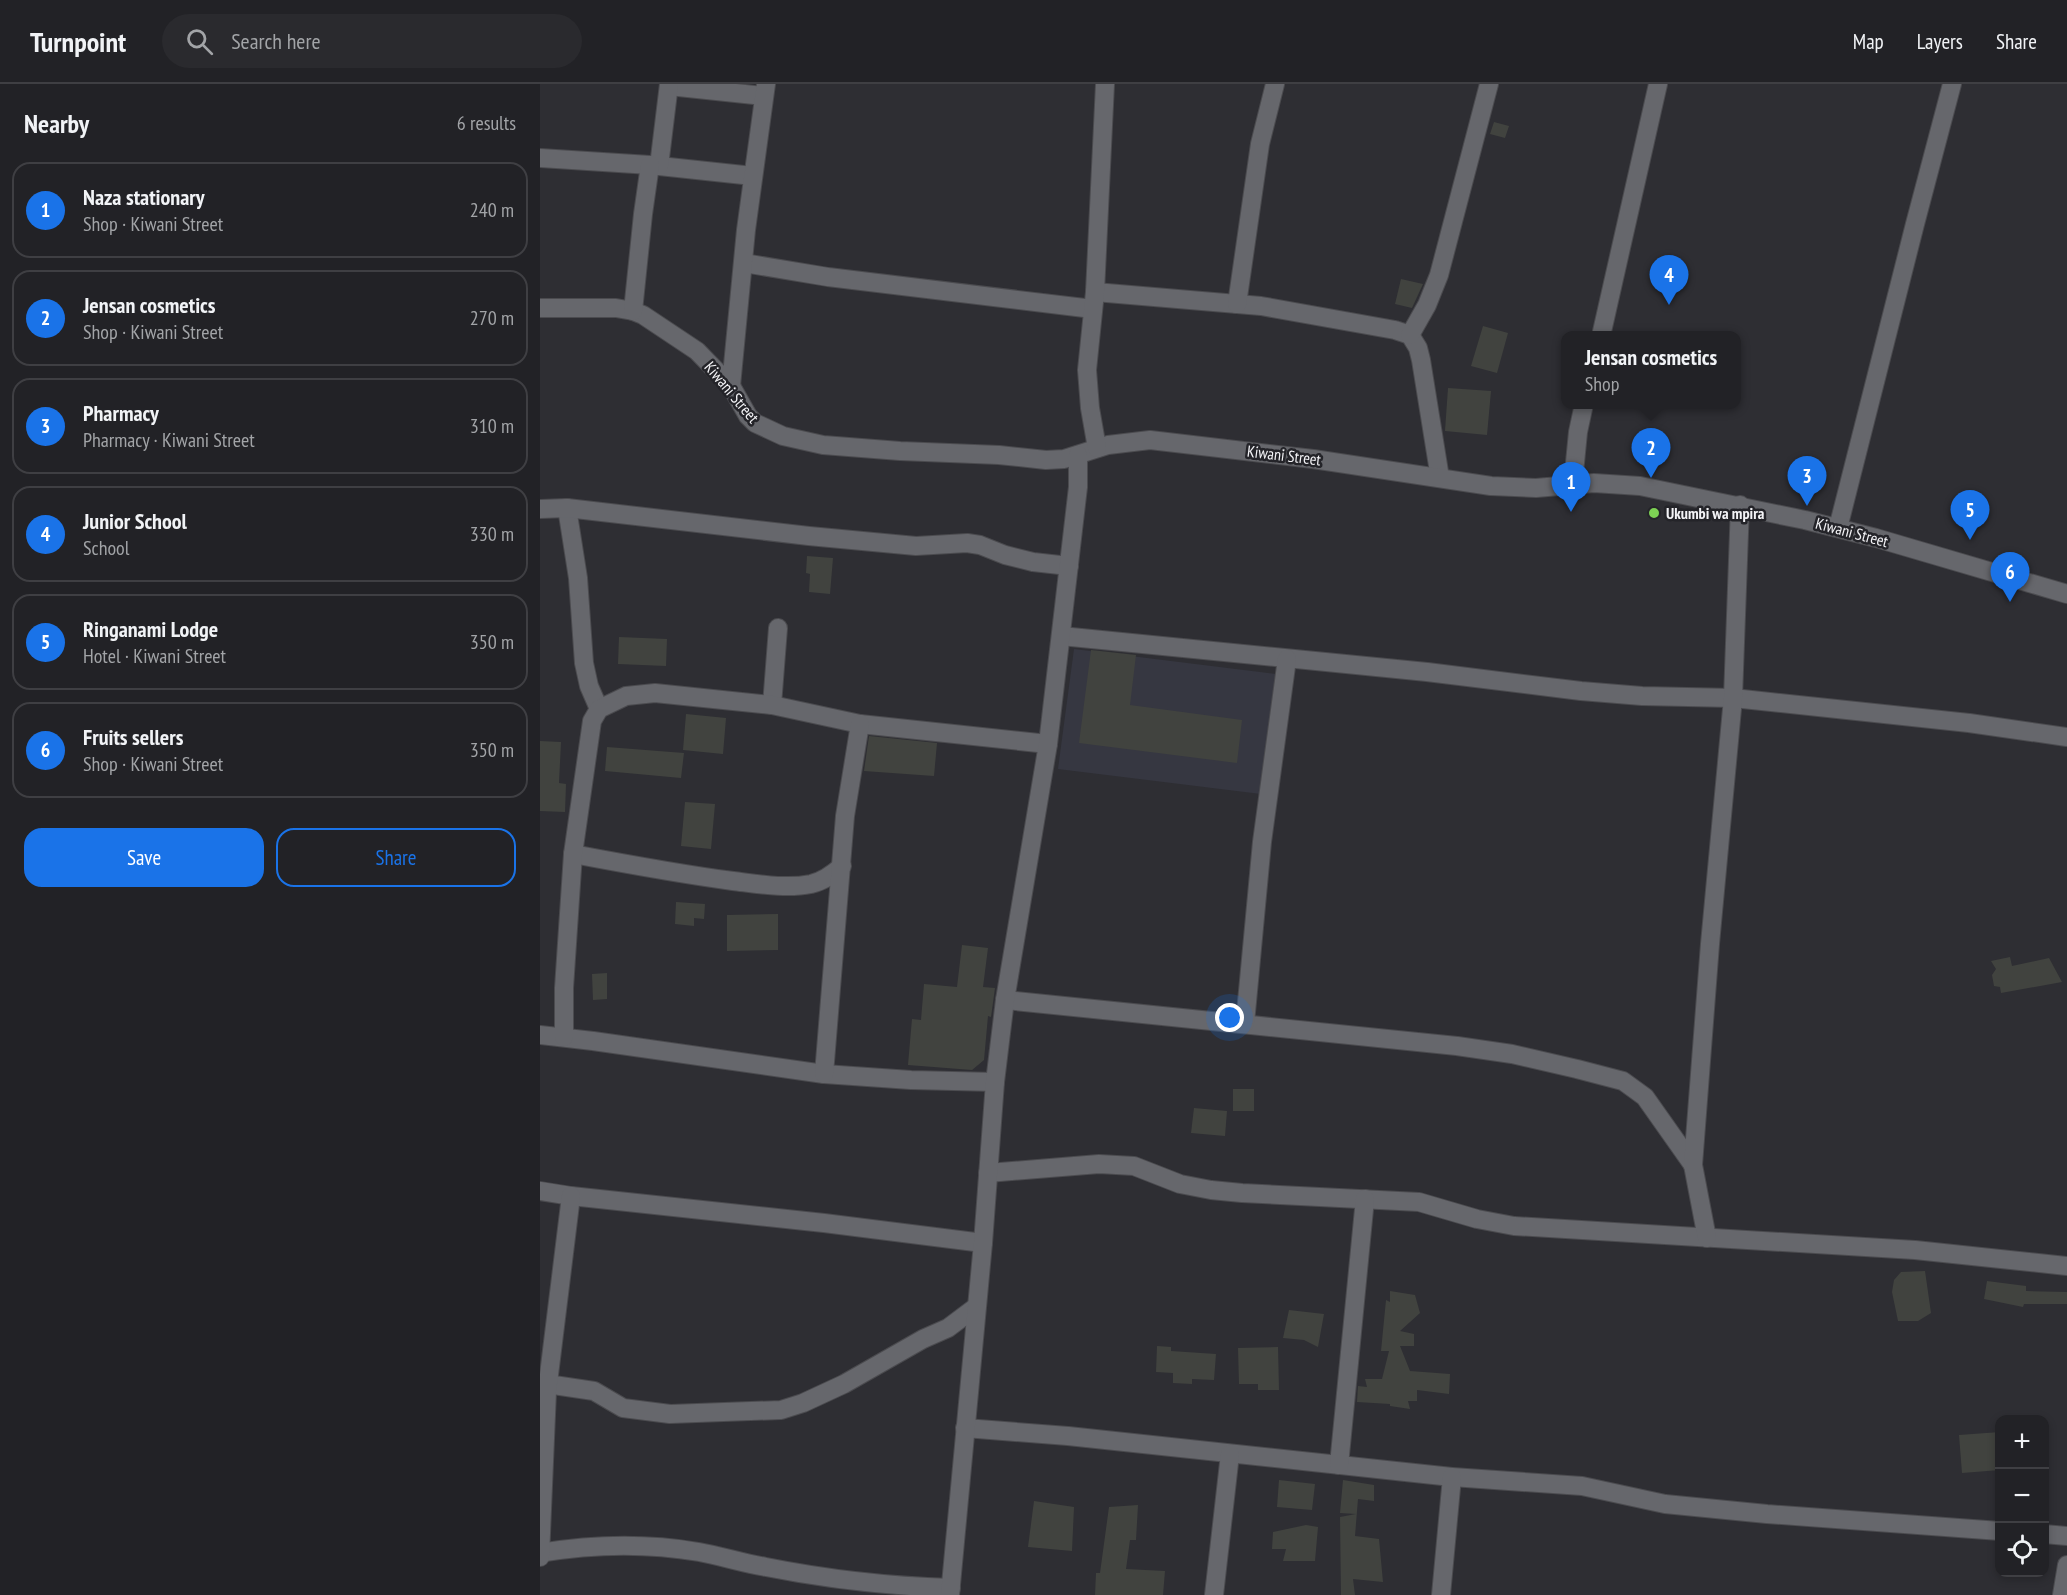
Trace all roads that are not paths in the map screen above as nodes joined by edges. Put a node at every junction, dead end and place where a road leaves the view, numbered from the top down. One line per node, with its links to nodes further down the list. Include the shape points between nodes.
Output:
1 (1105, 84): 12 (street)
2 (1275, 84): 13 (street, via 1260,144)
3 (1489, 84): 17 (street, via 1439,274)
4 (1952, 84): 27 (street)
5 (669, 85): 7 (street); 9 (street)
6 (1655, 85): 16 (street)
7 (765, 90): 10 (street)
8 (540, 158): 9 (street)
9 (655, 165): 10 (street); 15 (street, via 643,214)
10 (753, 176): 11 (street)
11 (744, 263): 12 (street, via 828,277); 18 (street)
12 (1094, 301): 13 (street); 20 (street, via 1087,370)
13 (1237, 304): 17 (street)
14 (540, 308): 15 (street, Kiwani Street)
15 (633, 311): 18 (street, Kiwani Street, via 697,351)
16 (1602, 331)
17 (1410, 335): 22 (street, via 1421,360)
18 (731, 386): 21 (street, Kiwani Street, via 755,423 783,436 823,445 1046,459)
19 (1583, 409): 23 (street)
20 (1097, 448): 21 (street, Kiwani Street); 22 (street, Kiwani Street, via 1128,442 1172,441)
21 (1078, 455): 28 (street)
22 (1440, 478): 23 (street, Kiwani Street, via 1509,488)
23 (1573, 483): 24 (street, Kiwani Street, via 1640,486)
24 (1740, 505): 27 (street, Kiwani Street); 33 (street)
25 (567, 508): 26 (street); 28 (street, via 916,546 967,543 1033,562); 35 (street, via 578,578 584,663)
26 (540, 509)
27 (1838, 528): 29 (street, Kiwani Street)
28 (1069, 566): 31 (street)
29 (2067, 594)
30 (778, 628): 34 (street)
31 (1061, 636): 32 (street); 38 (street)
32 (1287, 659): 33 (street, via 1581,691); 42 (street, via 1262,842)
33 (1733, 698): 37 (street); 47 (street)
34 (772, 705): 35 (street, via 655,693 626,696); 36 (street)
35 (599, 709): 39 (street, via 592,721)
36 (860, 724): 38 (street); 40 (street)
37 (2067, 737)
38 (1048, 744): 41 (street)
39 (573, 855): 40 (street, via 772,886 809,885); 44 (street)
40 (842, 866): 45 (street)
41 (1005, 1000): 42 (street); 46 (street)
42 (1245, 1023): 47 (street, via 1479,1049 1623,1081 1645,1097)
43 (540, 1035): 44 (street)
44 (564, 1037): 45 (street)
45 (824, 1074): 46 (street)
46 (994, 1082): 48 (street)
47 (1694, 1165): 52 (street)
48 (988, 1173): 51 (street, via 1099,1164 1134,1166 1180,1184 1211,1190); 53 (street)
49 (540, 1191): 50 (street)
50 (571, 1196): 53 (street); 56 (street)
51 (1365, 1199): 52 (street, via 1419,1202 1514,1226); 59 (street)
52 (1707, 1238): 54 (street, via 1915,1250)
53 (982, 1243): 55 (street)
54 (2067, 1266)
55 (976, 1307): 56 (street, via 948,1328 844,1384 781,1410 670,1414 623,1408 594,1391); 57 (street)
56 (547, 1384): 64 (street)
57 (965, 1428): 58 (street); 66 (street)
58 (1230, 1454): 59 (street); 67 (street)
59 (1339, 1465): 60 (street)
60 (1452, 1477): 61 (street, via 1582,1486 1665,1504); 68 (street)
61 (1995, 1531)
62 (2049, 1534): 63 (street)
63 (2067, 1536)
64 (540, 1555): 66 (street, via 574,1547 630,1545)
65 (2066, 1573): 69 (street)
66 (951, 1592)
67 (1214, 1595)
68 (1442, 1595)
69 (2062, 1595)

